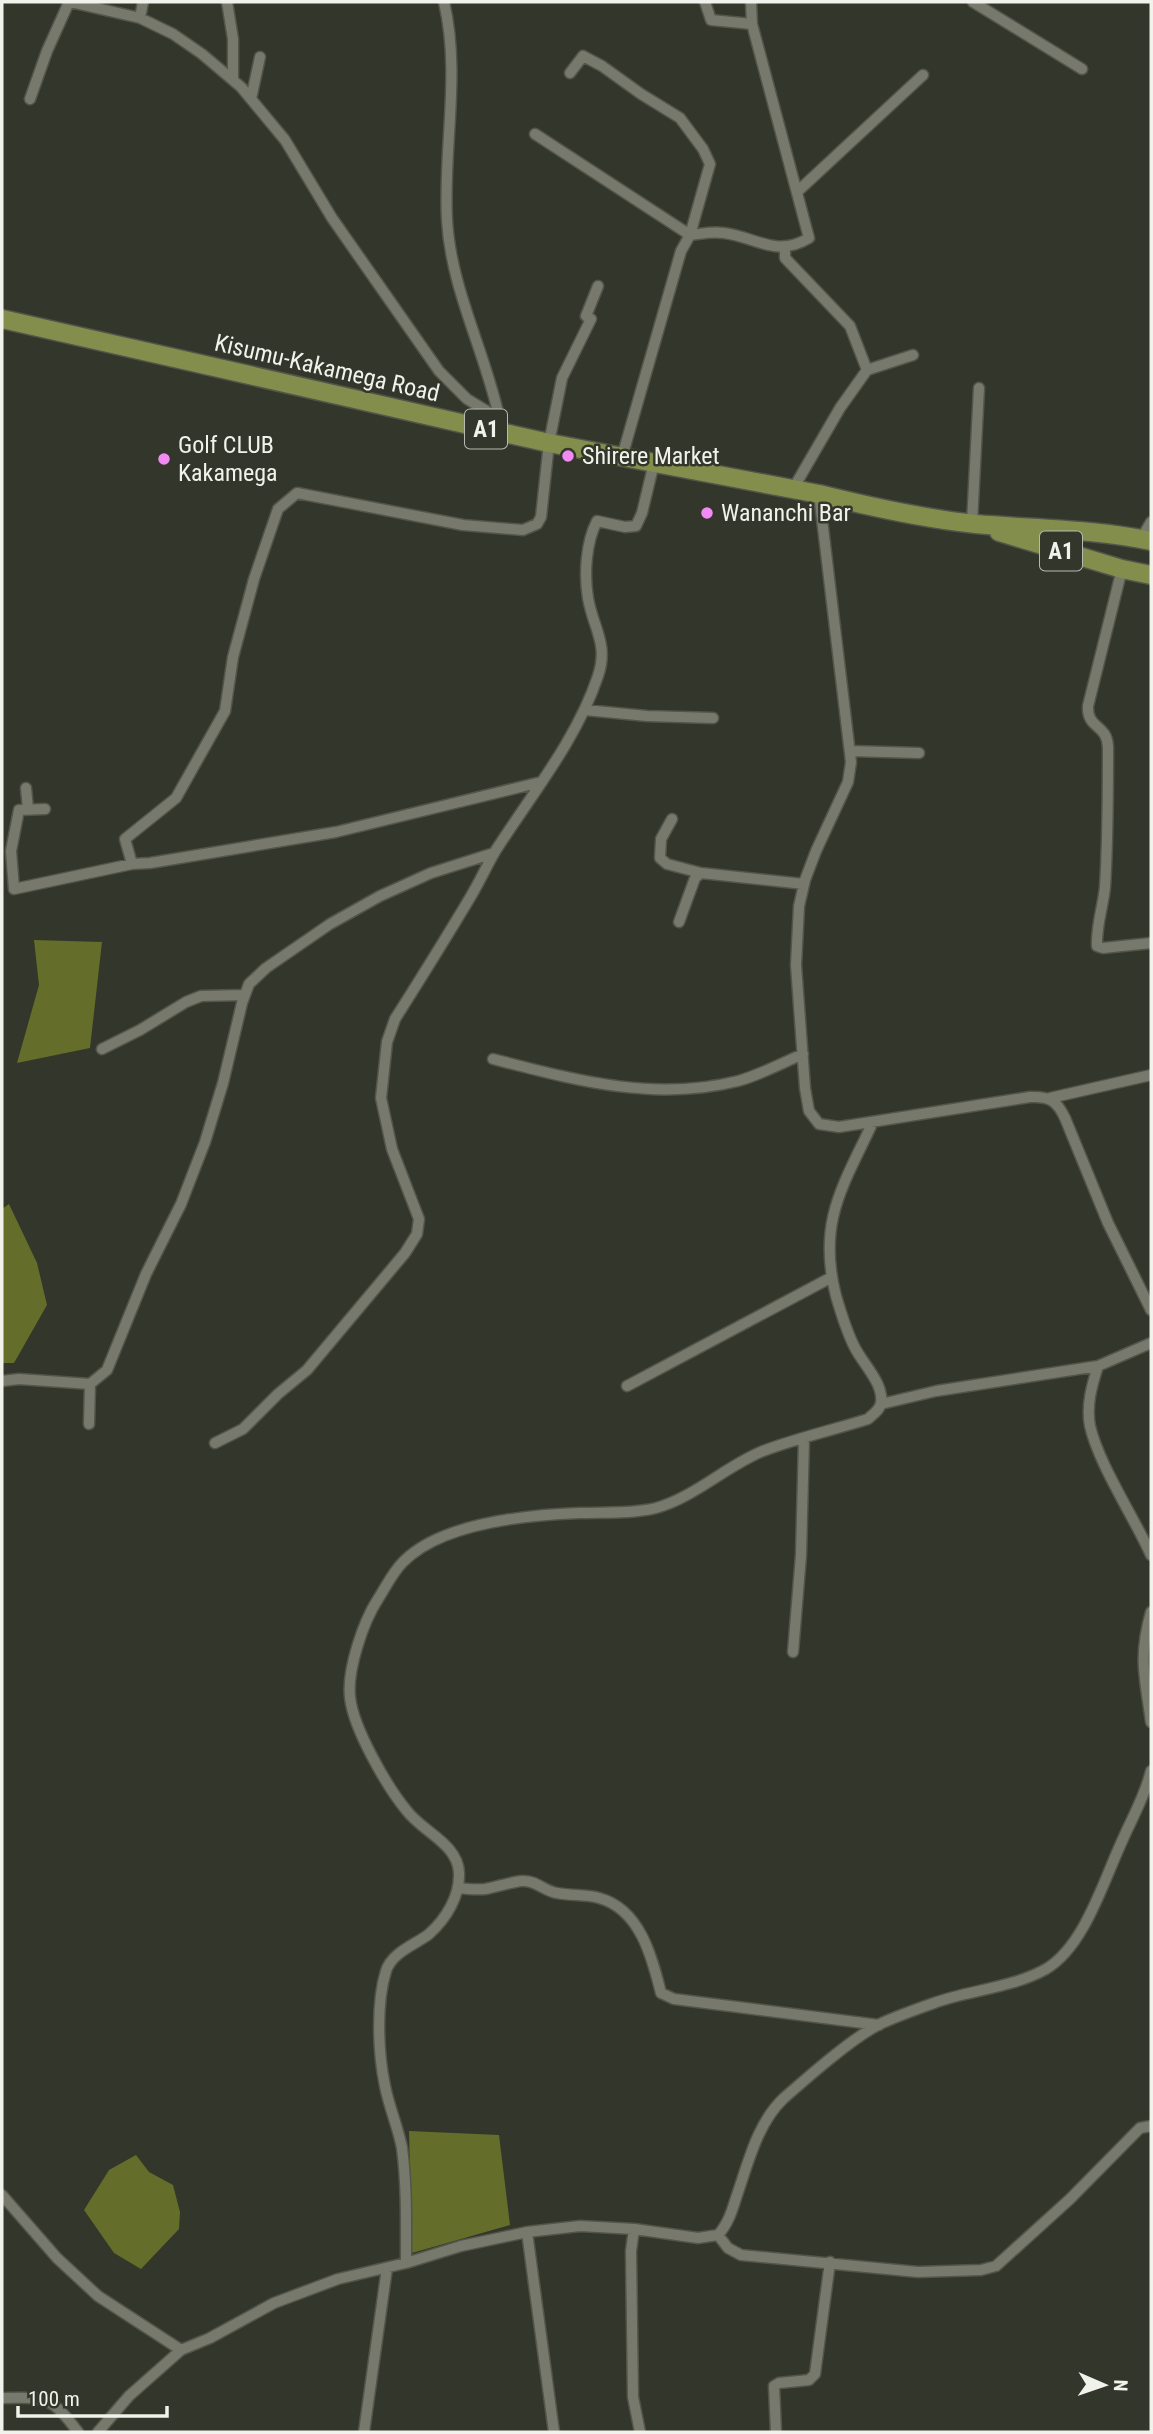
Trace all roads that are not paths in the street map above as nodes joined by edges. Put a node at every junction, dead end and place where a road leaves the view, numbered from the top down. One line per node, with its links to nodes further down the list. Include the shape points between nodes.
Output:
1 (70, 2): 8 (street); 15 (street)
2 (143, 2): 8 (street)
3 (226, 2): 14 (street, via 233,39)
4 (444, 2): 26 (street, via 452,58 447,221 453,267)
5 (705, 2): 9 (street, via 710,20)
6 (751, 2): 9 (street)
7 (973, 2): 11 (street)
8 (140, 18): 14 (street, via 173,34)
9 (752, 24): 18 (street)
10 (260, 57): 16 (street)
11 (1082, 69)
12 (570, 73): 19 (street, via 583,57 602,66 680,118 691,132 710,164)
13 (923, 75): 18 (street)
14 (233, 80): 16 (street)
15 (30, 99)
16 (251, 99): 26 (street, via 285,139 332,218 439,371)
17 (536, 134): 19 (street)
18 (797, 192): 20 (street, via 809,238)
19 (690, 236): 20 (street, via 722,233); 28 (street, via 681,251)
20 (785, 247): 24 (street, via 785,258 850,326)
21 (598, 286): 27 (street, via 586,316 591,319 562,378)
22 (2, 319): 26 (highway, Kisumu-Kakamega Road / A1)
23 (913, 355): 24 (street)
24 (867, 370): 30 (street)
25 (979, 388): 33 (street)
26 (501, 426): 27 (highway, Kisumu-Kakamega Road / A1)
27 (549, 443): 28 (highway, Kisumu-Kakamega Road / A1); 48 (street, via 541,517 523,530 463,525 297,494 278,509 254,579 225,711 176,798 125,839)
28 (622, 457): 29 (highway, Kisumu-Kakamega Road / A1)
29 (654, 463): 30 (highway, Kisumu-Kakamega Road / A1); 37 (street, via 636,526 597,521 590,533 588,598 601,635 602,655)
30 (793, 489): 31 (highway, Kisumu-Kakamega Road / A1)
31 (819, 494): 33 (highway, Kisumu-Kakamega Road / A1); 39 (street)
32 (1151, 522): 34 (street)
33 (972, 523): 34 (highway, Kisumu-Kakamega Road / A1); 35 (highway, Kisumu-Kakamega Road / A1)
34 (1146, 540)
35 (1122, 569): 36 (highway, Kisumu-Kakamega Road / A1); 52 (street, via 1087,716 1108,737 1108,830 1096,936 1097,946 1102,948)
36 (1151, 575)
37 (585, 710): 38 (street); 41 (street)
38 (713, 718)
39 (851, 751): 40 (street); 50 (street, via 848,782)
40 (919, 753)
41 (541, 782): 47 (street); 48 (street, via 336,832)
42 (26, 788): 43 (street)
43 (28, 809): 44 (street); 46 (street, via 19,810)
44 (45, 809)
45 (672, 819): 49 (street, via 661,838 660,858)
46 (6, 851): 48 (street, via 14,889)
47 (494, 853): 53 (street, via 431,873 330,924 266,968 249,984); 70 (street, via 395,1019 387,1042 383,1116 417,1211 417,1234 307,1370 243,1429)
48 (132, 864)
49 (701, 873): 50 (street); 51 (street)
50 (804, 884): 55 (street, via 796,965)
51 (679, 922)
52 (1151, 943)
53 (245, 995): 54 (street, via 201,996); 65 (street, via 216,1107 181,1204 107,1370)
54 (102, 1049)
55 (803, 1054): 56 (street, via 740,1080 698,1089 648,1090 610,1087); 59 (street, via 809,1111 819,1124 839,1127)
56 (493, 1059)
57 (1151, 1075): 58 (street)
58 (1050, 1098): 59 (street, via 1030,1097); 61 (street, via 1062,1111 1108,1223)
59 (873, 1122): 60 (street, via 835,1205)
60 (832, 1277): 66 (street); 67 (street, via 849,1336 879,1389)
61 (1151, 1310)
62 (1151, 1343): 63 (street)
63 (1098, 1366): 67 (street); 71 (street, via 1090,1388 1090,1426)
64 (2, 1381): 65 (street)
65 (90, 1384): 68 (street)
66 (627, 1386)
67 (881, 1404): 69 (street, via 868,1419)
68 (89, 1424)
69 (804, 1439): 73 (street); 76 (street, via 764,1451 652,1509 516,1518 481,1525 422,1547 395,1571 363,1630 350,1699 385,1779 407,1812 458,1861)
70 (215, 1443)
71 (1151, 1555)
72 (1151, 1612): 74 (street, via 1142,1651)
73 (793, 1652)
74 (1151, 1722)
75 (1151, 1771): 77 (street, via 1146,1792 1094,1903 1062,1957 1013,1983 935,2003)
76 (458, 1888): 77 (street, via 485,1889 523,1881 560,1894 603,1899 620,1908 634,1924 652,1956 661,1993 674,1998); 84 (street, via 450,1908 430,1933 387,1967 382,1987 380,2045 385,2089 401,2146)
77 (879, 2025): 82 (street, via 782,2100 765,2120 729,2220)
78 (1151, 2126): 83 (street, via 1140,2128 996,2266 918,2272)
79 (2, 2195): 86 (street, via 57,2258 98,2296)
80 (634, 2229): 81 (street, via 580,2226); 82 (street, via 698,2238); 92 (street, via 633,2397)
81 (527, 2232): 84 (street); 91 (street)
82 (718, 2235): 83 (street, via 741,2255)
83 (830, 2262): 93 (street, via 814,2374 809,2380 774,2386)
84 (406, 2263): 85 (street)
85 (387, 2268): 86 (street, via 274,2303); 90 (street)
86 (181, 2350): 89 (street)
87 (2, 2398): 88 (street, via 55,2403)
88 (78, 2432)
89 (97, 2432)
90 (365, 2432)
91 (554, 2432)
92 (640, 2432)
93 (776, 2432)

